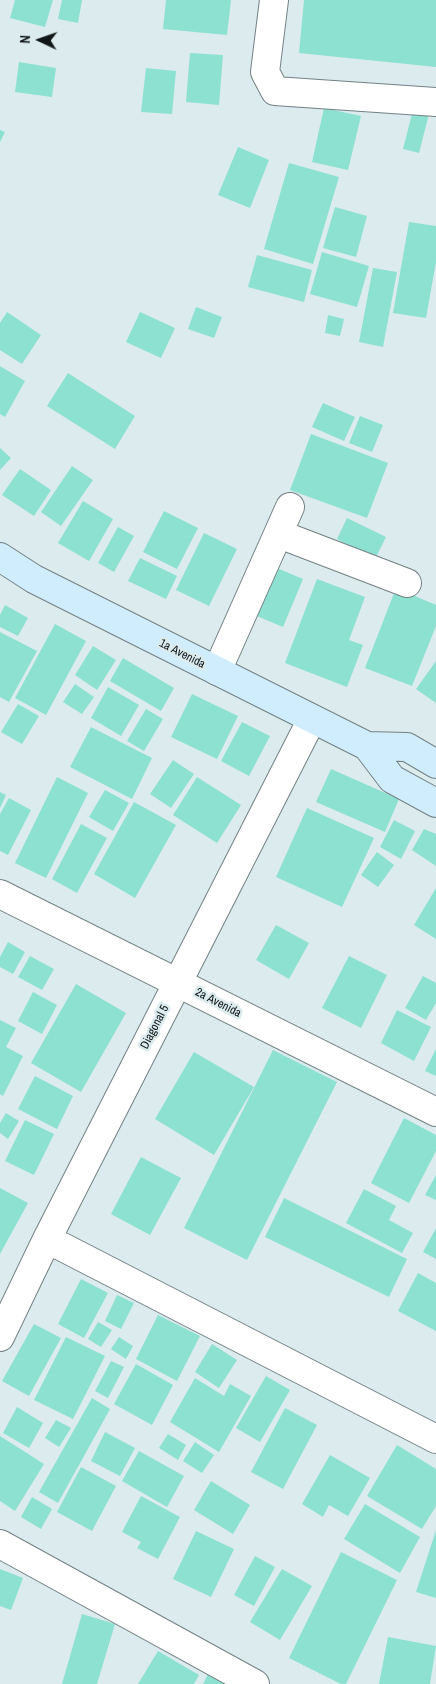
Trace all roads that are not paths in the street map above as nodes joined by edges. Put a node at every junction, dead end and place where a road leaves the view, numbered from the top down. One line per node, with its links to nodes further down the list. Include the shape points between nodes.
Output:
1 (274, 0): 2 (street, via 265,72 274,91)
2 (436, 102)
3 (290, 507): 4 (street)
4 (279, 534): 6 (street); 7 (street)
5 (0, 557): 7 (main road, 1a Avenida, via 34,579)
6 (407, 583)
7 (217, 671): 8 (main road, 1a Avenida)
8 (312, 719): 9 (main road, 1a Avenida); 13 (street, Diagonal 5)
9 (366, 746): 10 (main road, 1a Avenida, via 407,747); 11 (main road, 1a Avenida, via 392,779)
10 (436, 764)
11 (436, 803)
12 (0, 894): 13 (street, 2a Avenida)
13 (177, 983): 14 (street, 2a Avenida); 15 (street, Diagonal 5)
14 (436, 1112)
15 (47, 1239): 16 (street, Diagonal 5); 17 (street)
16 (0, 1337)
17 (436, 1439)
18 (0, 1544): 19 (street)
19 (255, 1684)

